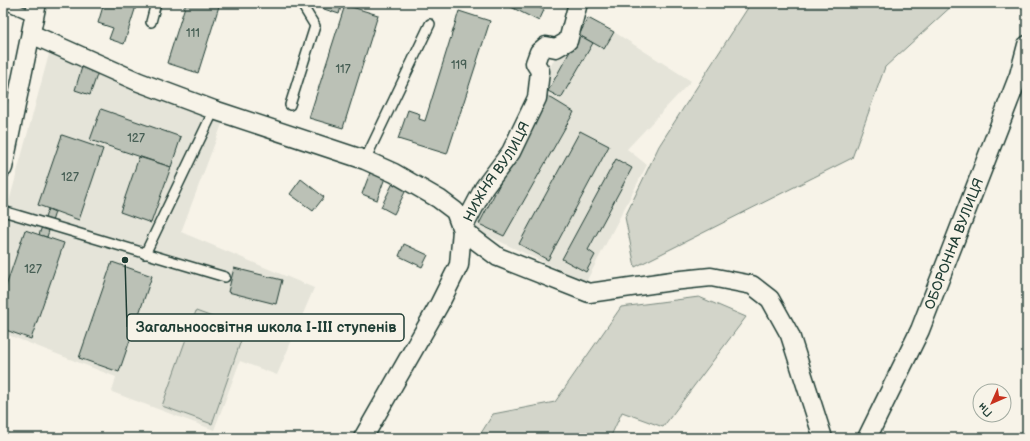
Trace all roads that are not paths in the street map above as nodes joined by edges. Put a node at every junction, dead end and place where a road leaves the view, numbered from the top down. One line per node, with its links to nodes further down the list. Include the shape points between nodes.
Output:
1 (3, 3): 5 (lane)
2 (156, 3): 6 (lane)
3 (301, 3): 10 (lane, via 315,26)
4 (578, 3): 15 (street, НИЖНЯ ВУЛИЦЯ, via 568,41 556,48 546,46 539,52 535,62 540,71 537,98 511,152 484,188)
5 (35, 10): 8 (street)
6 (151, 22)
7 (430, 24): 12 (lane)
8 (31, 34): 11 (street, via 139,82); 13 (street)
9 (1027, 45): 20 (street, ОБОРОННА ВУЛИЦЯ, via 1016,82 920,330)
10 (290, 105)
11 (214, 110): 12 (street); 16 (lane)
12 (365, 160): 15 (street, via 394,173 445,203 455,211)
13 (3, 168)
14 (3, 210): 16 (lane)
15 (462, 230): 18 (street, НИЖНЯ ВУЛИЦЯ, via 459,265); 19 (street, via 498,257 589,294 672,280 711,277 752,286 770,299 790,335)
16 (145, 254): 17 (lane)
17 (225, 277)
18 (363, 438)
19 (823, 438)
20 (867, 438)

